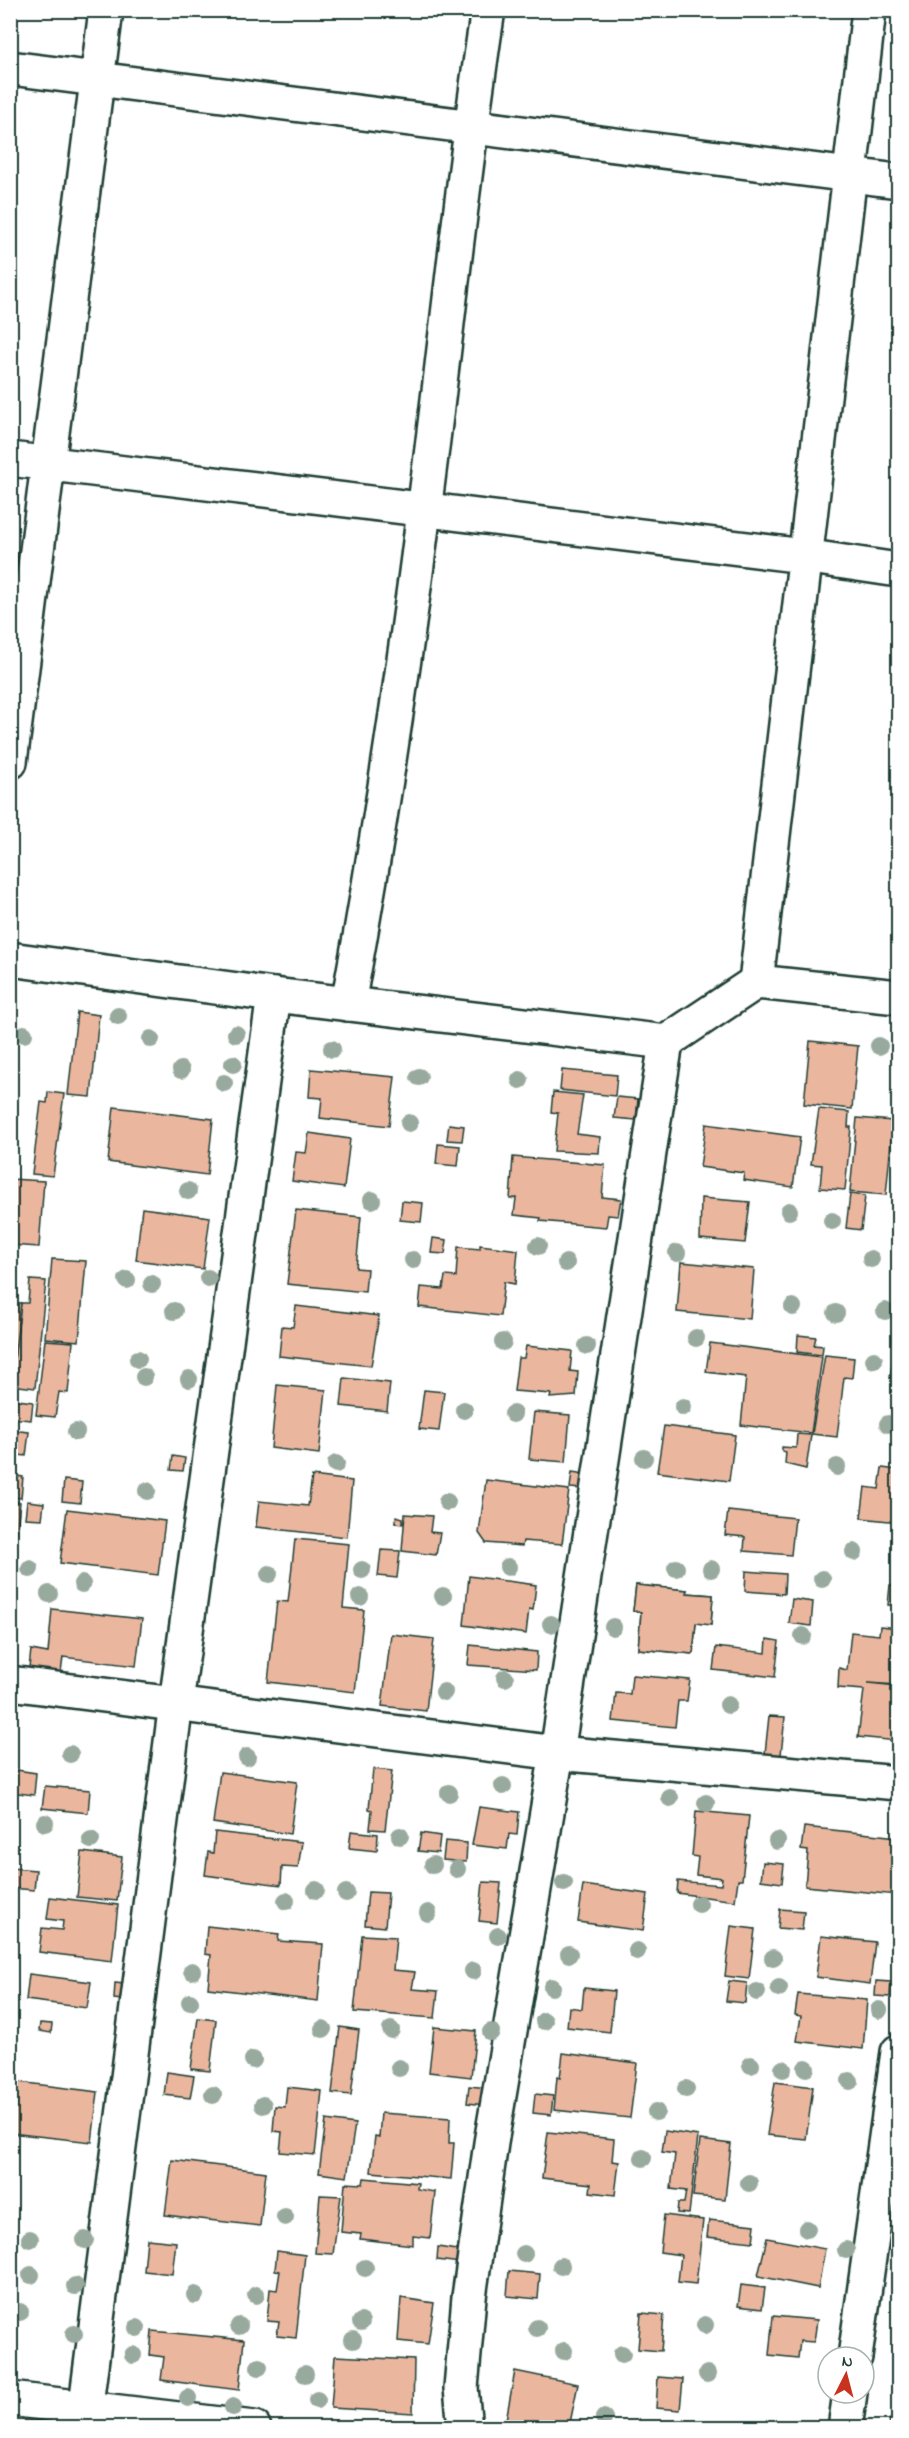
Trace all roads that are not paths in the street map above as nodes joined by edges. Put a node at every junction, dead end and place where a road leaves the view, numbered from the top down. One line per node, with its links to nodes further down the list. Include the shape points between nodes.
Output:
1 (106, 10): 5 (street)
2 (488, 10): 6 (street)
3 (869, 10): 7 (street)
4 (10, 68): 5 (street)
5 (97, 79): 6 (street); 10 (street)
6 (470, 128): 7 (street); 11 (street)
7 (848, 176): 8 (street); 12 (street)
8 (898, 181)
9 (10, 459): 10 (street)
10 (47, 463): 11 (street); 14 (street)
11 (424, 510): 12 (street); 19 (street, via 379,836)
12 (804, 556): 13 (street); 16 (street)
13 (898, 570)
14 (10, 762)
15 (10, 959): 17 (street)
16 (756, 982): 18 (street); 20 (street)
17 (274, 995): 19 (street); 22 (street)
18 (898, 998)
19 (348, 1004): 20 (street)
20 (666, 1042): 23 (street)
21 (10, 1683): 22 (street)
22 (176, 1703): 23 (street); 29 (street)
23 (557, 1753): 24 (street); 31 (street, via 469,2297 460,2388)
24 (898, 1783)
25 (898, 2052): 26 (street)
26 (857, 2345)
27 (10, 2399): 29 (street)
28 (848, 2405): 32 (street)
29 (84, 2418): 30 (street)
30 (254, 2427)
31 (465, 2427)
32 (845, 2427)

